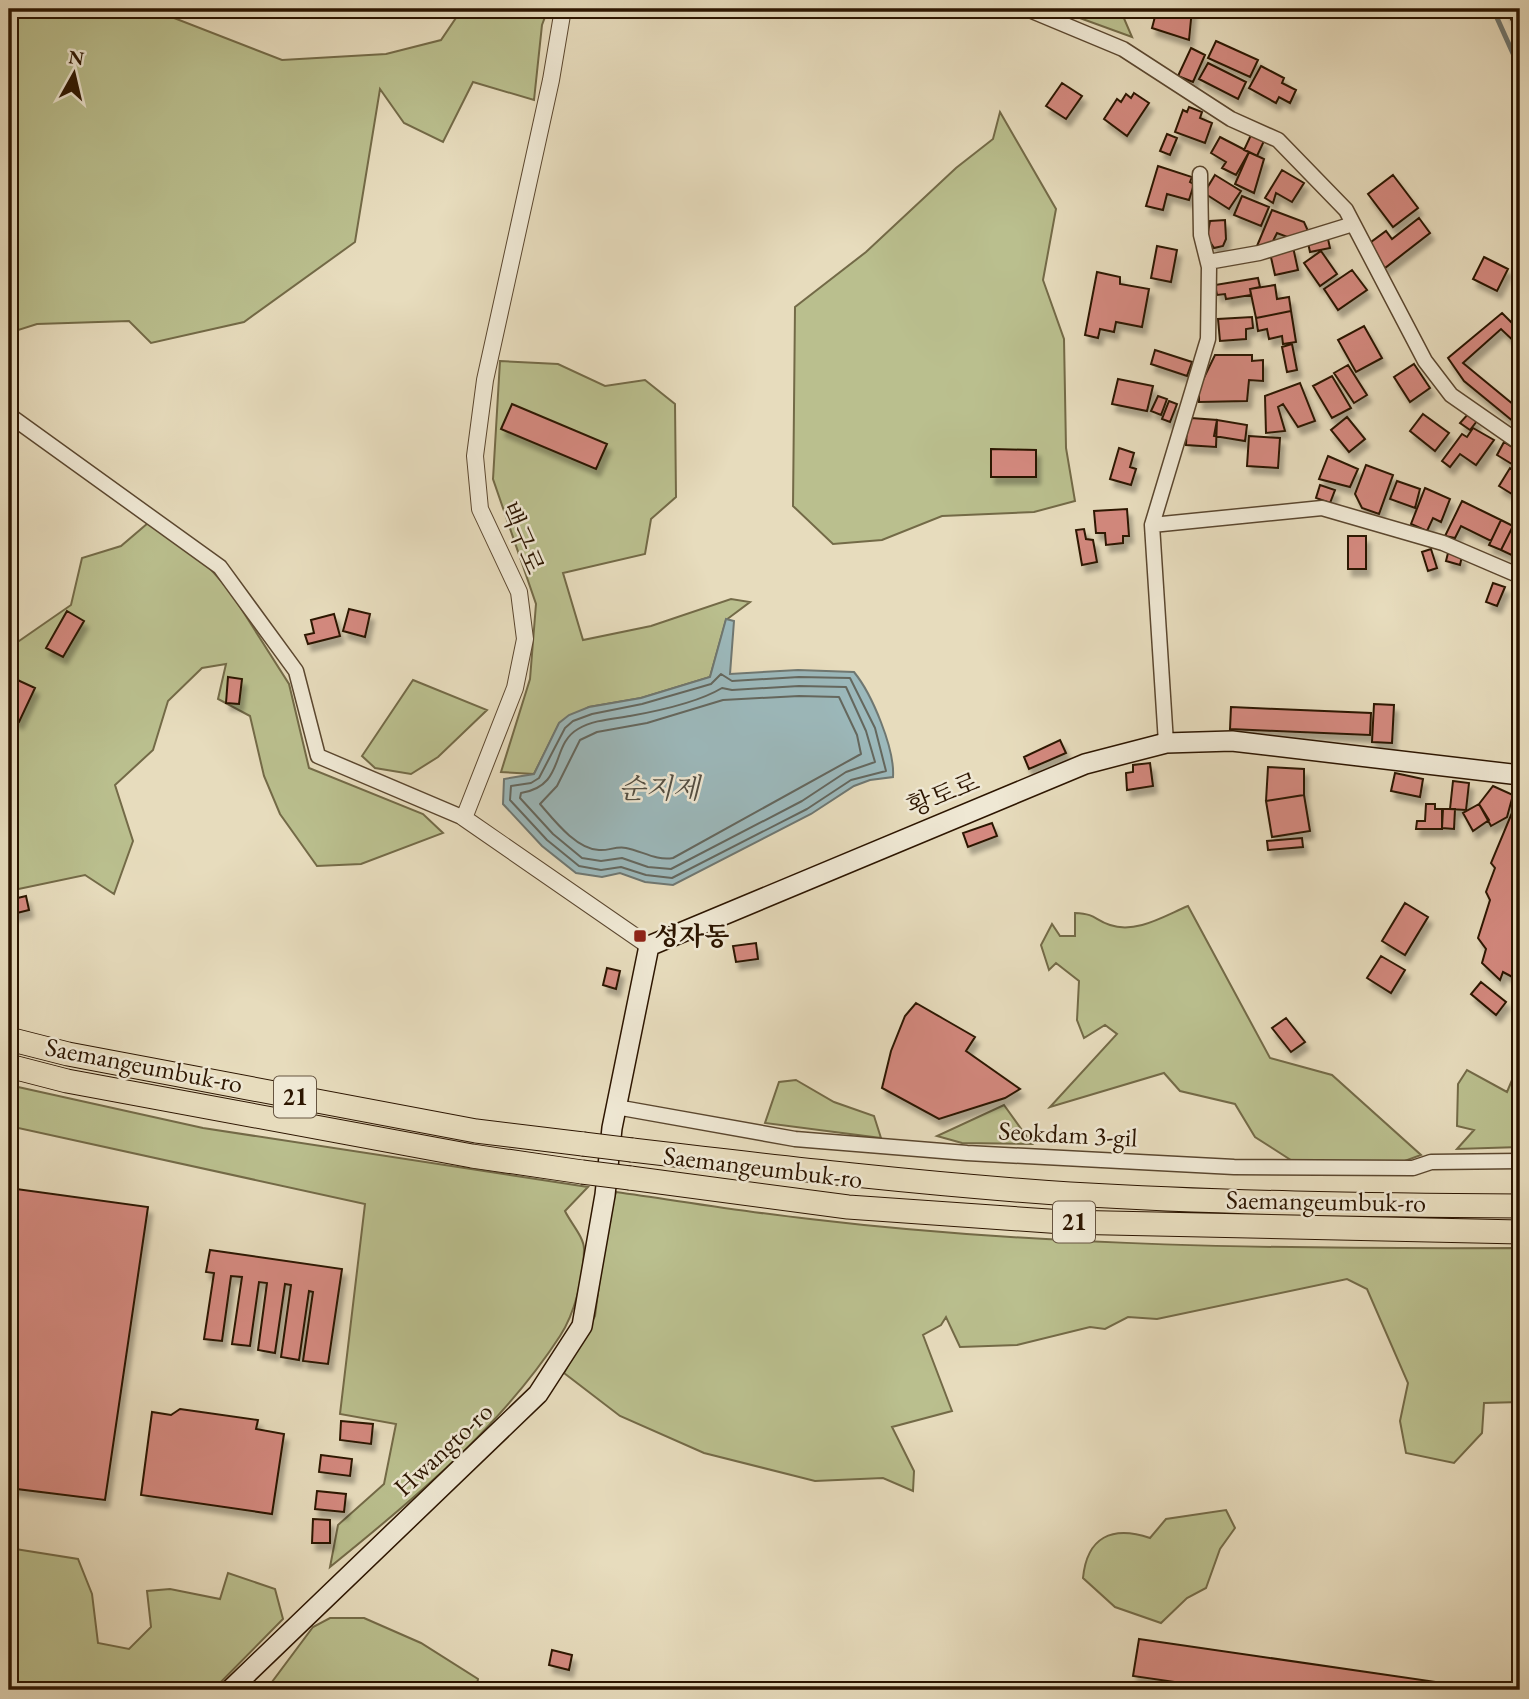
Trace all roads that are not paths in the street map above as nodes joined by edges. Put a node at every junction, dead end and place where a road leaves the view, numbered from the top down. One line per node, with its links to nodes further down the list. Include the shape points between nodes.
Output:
1 (563, 9): 12 (street, 백구로, via 485,380 475,456 480,509 519,592 525,639 515,688)
2 (1027, 9): 4 (street, via 1123,49 1231,120 1278,140 1346,210)
3 (1200, 174): 5 (street, via 1201,235)
4 (1353, 224): 5 (street, via 1259,253); 7 (street, via 1425,361 1451,395)
5 (1208, 262): 8 (street, via 1208,339)
6 (9, 415): 12 (street, via 220,567 296,671 318,756)
7 (1520, 443)
8 (1153, 525): 9 (street, via 1322,508 1443,543); 10 (street)
9 (1520, 576)
10 (1166, 743): 11 (main road, 황토로, via 1232,741); 13 (main road, 황토로, via 1084,764)
11 (1520, 775)
12 (464, 818): 13 (street)
13 (649, 946): 16 (main road)
14 (9, 1040): 18 (highway, Saemangeumbuk-ro / 21, bridge, via 476,1131 847,1174 1069,1194)
15 (9, 1066): 19 (highway, Saemangeumbuk-ro / 21, bridge, via 472,1156 848,1207 1063,1222)
16 (616, 1107): 17 (street, Seokdam 3-gil, via 795,1139 967,1153 1234,1167 1413,1168 1431,1162); 20 (main road, Hwangto-ro, via 582,1326 544,1385)
17 (1520, 1161)
18 (1520, 1206)
19 (1520, 1232)
20 (230, 1690)

